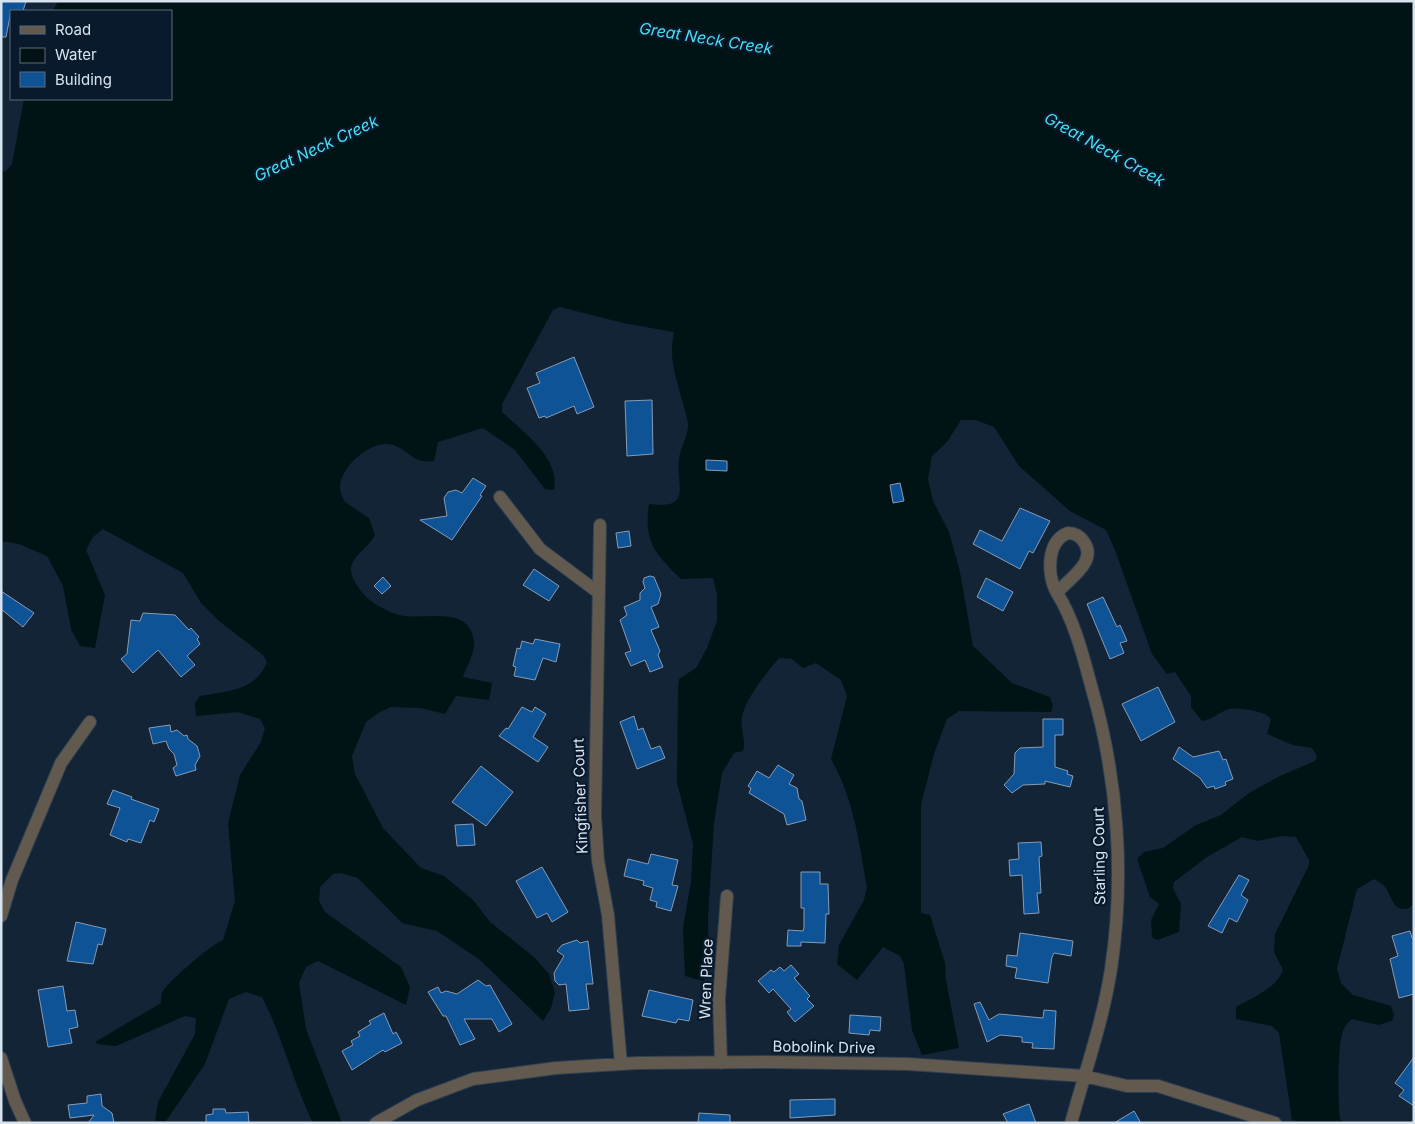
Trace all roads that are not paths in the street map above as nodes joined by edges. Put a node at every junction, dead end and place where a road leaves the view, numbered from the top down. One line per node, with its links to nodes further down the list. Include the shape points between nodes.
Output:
1 (500, 497): 3 (street, via 540,549)
2 (600, 525): 3 (street, Kingfisher Court)
3 (599, 593): 10 (street, Kingfisher Court, via 595,816 598,861 608,915)
4 (1057, 593): 11 (street, Starling Court, via 1080,647 1105,734 1116,807 1116,938 1103,1012)
5 (90, 722): 7 (street, via 61,762 12,880)
6 (727, 896): 9 (street, Wren Place, via 719,999)
7 (1, 916)
8 (1, 1058): 12 (street)
9 (721, 1063): 10 (street, Bobolink Drive); 11 (street, Bobolink Drive, via 908,1064)
10 (621, 1064): 13 (street, Bobolink Drive, via 556,1068 473,1079 417,1100)
11 (1084, 1076): 14 (street, Starling Court); 15 (street, Bobolink Drive, via 1127,1086 1158,1086)
12 (25, 1123)
13 (376, 1123)
14 (1071, 1123)
15 (1275, 1123)

